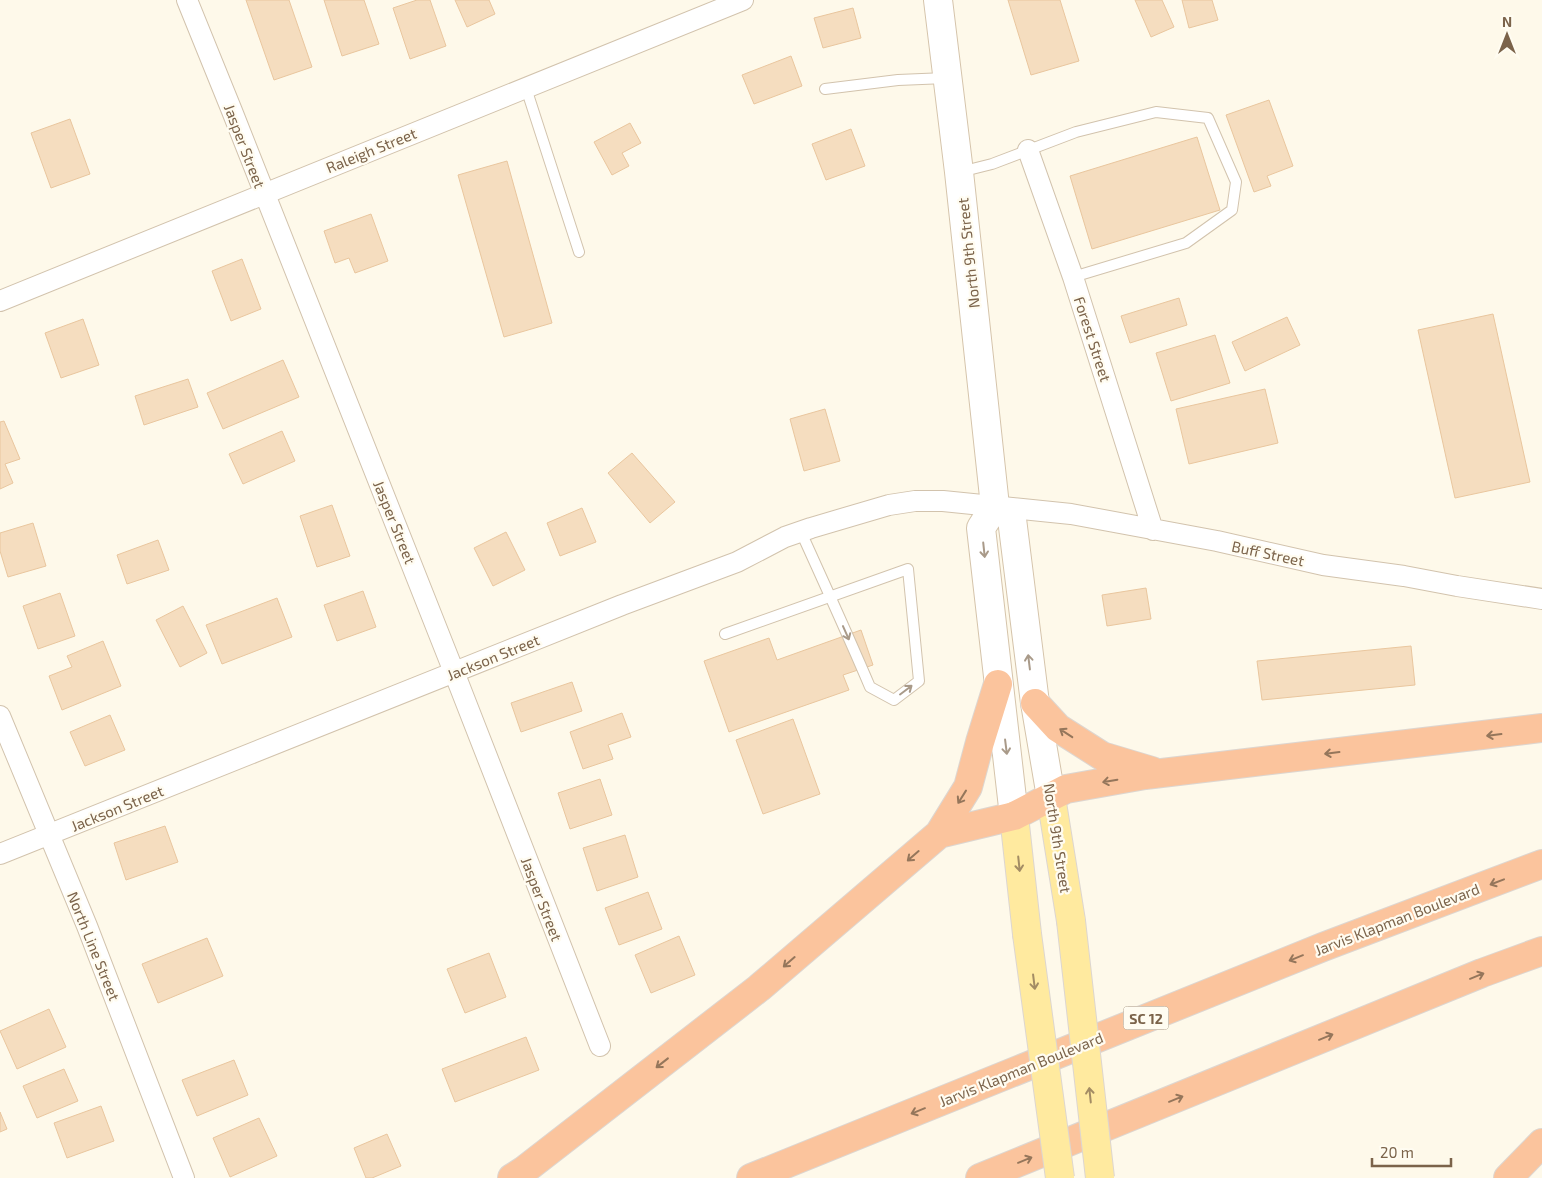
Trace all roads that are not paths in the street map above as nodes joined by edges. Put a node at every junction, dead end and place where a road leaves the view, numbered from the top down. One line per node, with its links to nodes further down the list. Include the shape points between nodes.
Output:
1 (187, 0): 9 (street, Jasper Street)
2 (743, 0): 5 (street, Raleigh Street)
3 (938, 0): 4 (street, North 9th Street)
4 (948, 78): 6 (lane); 8 (street, North 9th Street)
5 (526, 88): 9 (street, Raleigh Street); 10 (lane)
6 (825, 88)
7 (1028, 150): 8 (lane); 11 (street, Forest Street); 11 (lane, via 1076,132 1156,112 1208,118 1236,182 1232,210 1186,243)
8 (959, 172): 13 (street, North 9th Street)
9 (264, 194): 12 (street, Raleigh Street); 19 (street, Jasper Street)
10 (579, 252)
11 (1073, 276): 14 (street, Forest Street)
12 (0, 301)
13 (995, 506): 14 (street, Buff Street, via 1071,514); 15 (street, Jackson Street, via 943,500 915,501 889,505); 20 (street, one-way to 20, via 981,528); 21 (street, North 9th Street, one-way to 13, via 1012,519)
14 (1153, 530): 17 (street, Buff Street, via 1323,565)
15 (801, 532): 16 (lane); 19 (street, Jackson Street, via 737,562)
16 (830, 596): 16 (lane, one-way to 16, via 870,687 894,700 919,681 908,569); 18 (lane)
17 (1542, 599)
18 (725, 634)
19 (454, 672): 28 (street, Jackson Street); 32 (street, Jasper Street)
20 (998, 684): 26 (street, one-way to 26); 27 (highway, one-way to 27, via 968,786)
21 (1035, 704): 24 (highway, one-way to 21, via 1102,756 1058,728); 25 (street, North 9th Street)
22 (0, 716): 28 (street, North Line Street)
23 (1542, 728): 24 (highway, one-way to 24)
24 (1158, 773): 25 (highway, one-way to 25, via 1066,789)
25 (1051, 797): 26 (highway); 39 (main road, North 9th Street, one-way to 25, bridge, via 1071,921)
26 (1014, 816): 27 (highway); 38 (main road, one-way to 38, bridge)
27 (939, 834): 35 (highway, one-way to 35, via 759,988)
28 (48, 835): 29 (street, Jackson Street); 34 (street, North Line Street, via 87,926)
29 (0, 854)
30 (1542, 864): 36 (highway, Jarvis Klapman Boulevard / SC 12, one-way to 36, via 1322,947)
31 (1542, 951): 37 (highway, one-way to 31)
32 (600, 1046)
33 (1542, 1143): 40 (highway)
34 (184, 1178)
35 (512, 1178)
36 (751, 1178)
37 (980, 1178)
38 (1060, 1178)
39 (1100, 1178)
40 (1508, 1178)

